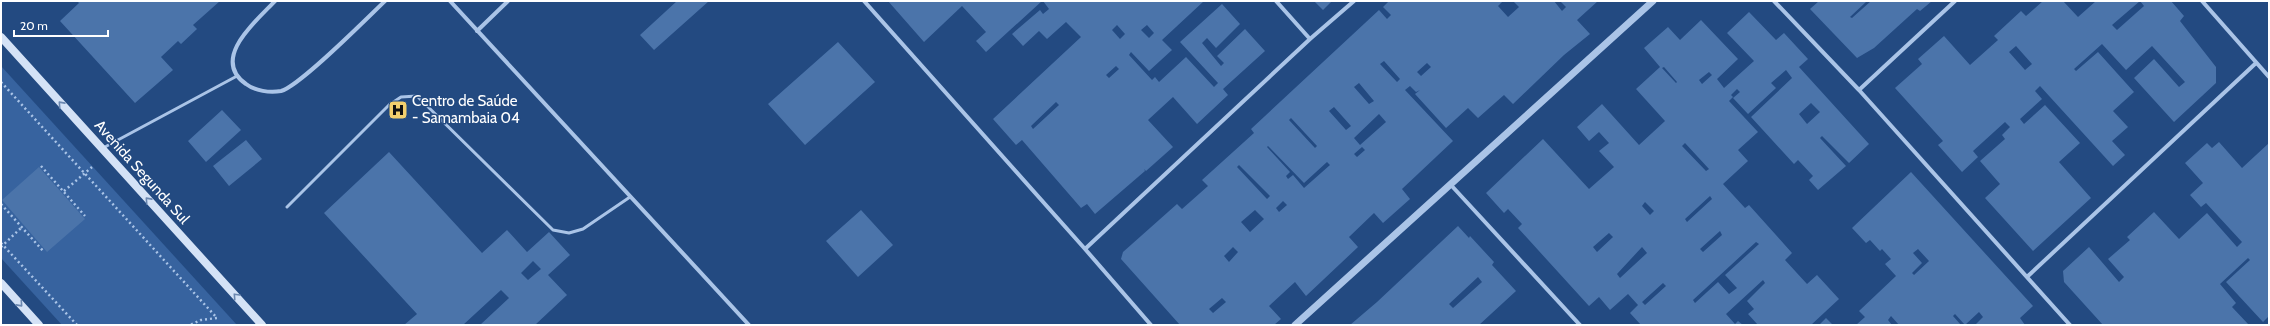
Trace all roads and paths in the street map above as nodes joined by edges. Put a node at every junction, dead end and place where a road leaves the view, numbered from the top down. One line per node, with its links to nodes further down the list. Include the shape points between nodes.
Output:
1 (276, 1): 16 (street, via 236,44 232,66)
2 (385, 1): 16 (street, via 303,76 282,90 264,92 247,85)
3 (450, 1): 12 (street)
4 (508, 1): 12 (street)
5 (864, 1): 32 (street)
6 (1276, 1): 14 (street)
7 (1354, 1): 14 (street)
8 (1653, 1): 24 (street)
9 (1774, 1): 19 (street)
10 (1955, 1): 19 (street)
11 (2202, 1): 15 (street)
12 (476, 31): 26 (street)
13 (1, 37): 20 (main road, Avenida Segunda Sul, one-way to 13)
14 (1310, 38): 32 (street)
15 (2256, 63): 17 (street); 34 (street)
16 (237, 76): 20 (lane)
17 (2269, 77)
18 (1, 82): 23 (path)
19 (1859, 90): 34 (street)
20 (102, 149): 39 (main road, Avenida Segunda Sul, one-way to 20)
21 (42, 166): 25 (path)
22 (92, 166): 23 (path)
23 (84, 173): 25 (path); 38 (path, via 217,318 201,320)
24 (1449, 184): 42 (street); 43 (street)
25 (64, 191): 29 (path)
26 (630, 197): 28 (lane, via 583,229 568,233 553,230 417,96 401,97 389,105); 40 (street)
27 (1, 204): 30 (path)
28 (287, 208)
29 (86, 216)
30 (22, 227): 31 (path); 33 (path)
31 (2, 245): 37 (path)
32 (1085, 249): 41 (street)
33 (44, 252)
34 (2028, 276): 44 (street)
35 (1, 283): 36 (main road, one-way to 36)
36 (39, 325)
37 (77, 325)
38 (190, 325)
39 (262, 325)
40 (749, 325)
41 (1151, 325)
42 (1294, 325)
43 (1580, 325)
44 (2070, 325)

